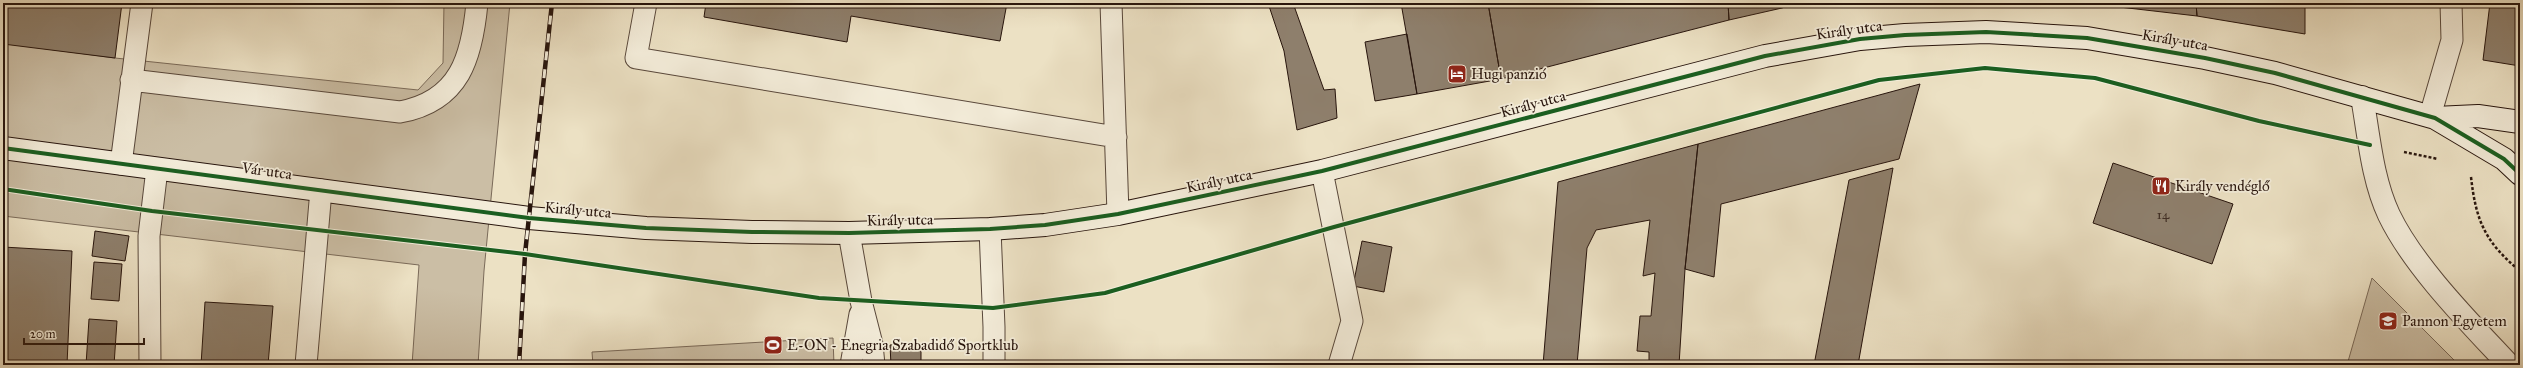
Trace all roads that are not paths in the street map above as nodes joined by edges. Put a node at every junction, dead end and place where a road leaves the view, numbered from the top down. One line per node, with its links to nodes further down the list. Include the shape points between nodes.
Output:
1 (142, 3): 6 (lane)
2 (477, 3): 6 (lane, via 468,53 455,82 434,101 414,110 400,112)
3 (646, 3): 10 (lane, via 636,58)
4 (1110, 3): 10 (lane)
5 (2451, 3): 8 (lane, via 2452,40)
6 (131, 80): 12 (lane)
7 (2362, 97): 8 (main road, Király utca); 14 (main road, Király utca, via 2275,73 2087,38 1986,32 1905,35 1860,39 1765,56); 28 (main road, via 2379,187 2389,215 2404,242 2452,303)
8 (2432, 117): 9 (main road, Király utca, via 2478,116); 15 (main road, Király utca, via 2504,159)
9 (2520, 122)
10 (1116, 137): 17 (lane)
11 (3, 148): 12 (main road, Vár utca)
12 (121, 164): 13 (main road, Vár utca)
13 (157, 168): 16 (main road, Vár utca); 22 (lane, via 149,236)
14 (1322, 171): 17 (main road, Király utca); 27 (lane, via 1352,320)
15 (2520, 174)
16 (321, 190): 18 (main road, Vár utca); 23 (lane)
17 (1118, 214): 19 (main road, Király utca, via 1045,225)
18 (529, 218): 20 (main road, Király utca, via 646,228)
19 (990, 229): 20 (main road, Király utca); 26 (lane)
20 (849, 233): 21 (lane)
21 (861, 300): 24 (lane); 25 (lane, via 872,344)
22 (150, 365)
23 (306, 365)
24 (851, 365)
25 (874, 365)
26 (994, 365)
27 (1338, 365)
28 (2509, 365)

